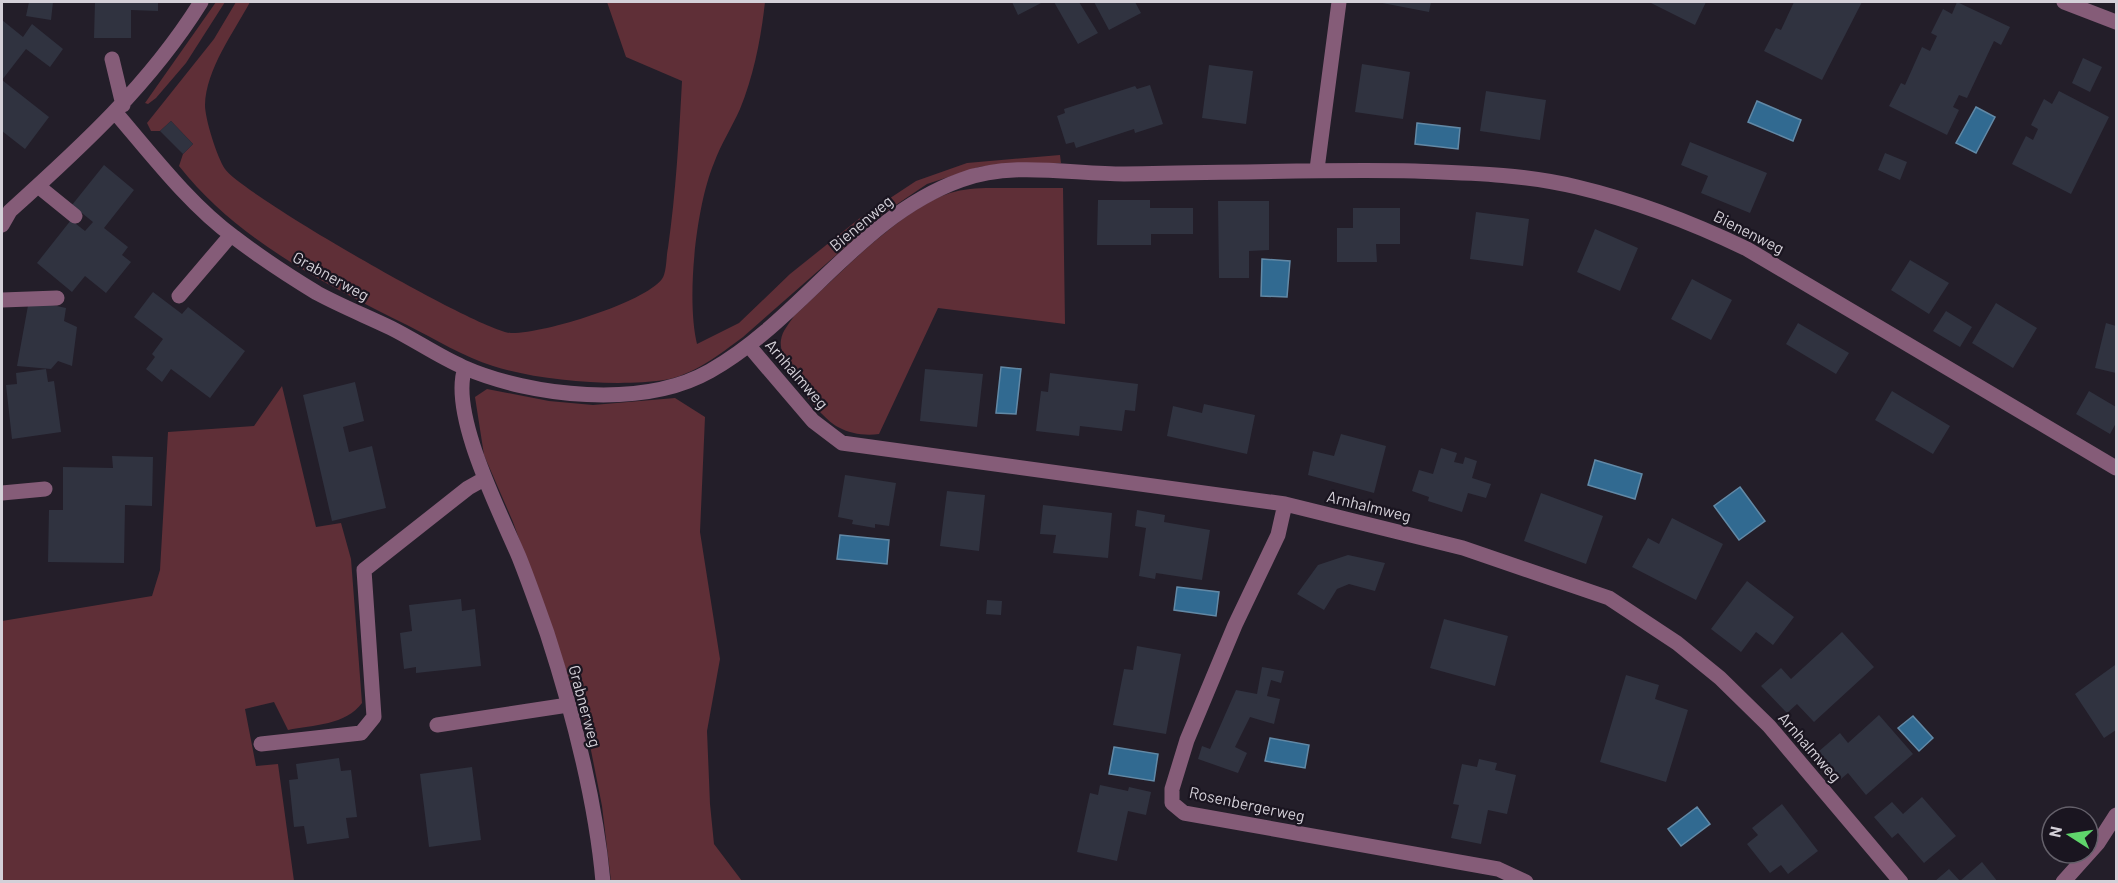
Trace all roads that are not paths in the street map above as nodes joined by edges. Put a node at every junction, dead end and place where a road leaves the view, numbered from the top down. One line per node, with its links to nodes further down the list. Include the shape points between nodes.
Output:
1 (201, 2): 6 (street)
2 (1339, 2): 7 (street)
3 (2064, 2): 4 (street)
4 (2116, 22)
5 (112, 59): 6 (street)
6 (119, 108): 8 (street); 12 (street, Grabnerweg, via 159,164)
7 (1317, 169): 16 (street, Bienenweg, via 1120,174 1027,170 967,177 937,189 876,231); 18 (street, Bienenweg, via 1536,179 1577,187 1706,230 1748,249)
8 (38, 186): 9 (street); 10 (street)
9 (6, 208): 11 (street)
10 (75, 216)
11 (2, 225)
12 (231, 236): 13 (street); 17 (street, Grabnerweg, via 318,293)
13 (179, 296)
14 (57, 298): 15 (street)
15 (2, 300)
16 (749, 346): 17 (street, Bienenweg, via 709,372 676,387 645,392 565,393); 22 (street, Arnhalmweg, via 813,421 842,443)
17 (465, 368): 19 (street, Grabnerweg, via 460,381 461,397)
18 (2116, 468)
19 (484, 479): 23 (street, Grabnerweg, via 524,570); 25 (street, via 364,570 374,717 361,733)
20 (45, 489): 21 (street)
21 (2, 493)
22 (1286, 504): 28 (street, Rosenbergerweg, via 1278,535 1187,740 1172,789 1172,804 1185,813 1498,869); 29 (street, Arnhalmweg, via 1463,548 1609,598 1720,678 1769,726)
23 (567, 705): 24 (street); 27 (street, Grabnerweg, via 600,846)
24 (437, 725)
25 (261, 744)
26 (2116, 815): 30 (street, via 2098,843)
27 (603, 882)
28 (1526, 882)
29 (1901, 882)
30 (2063, 882)

